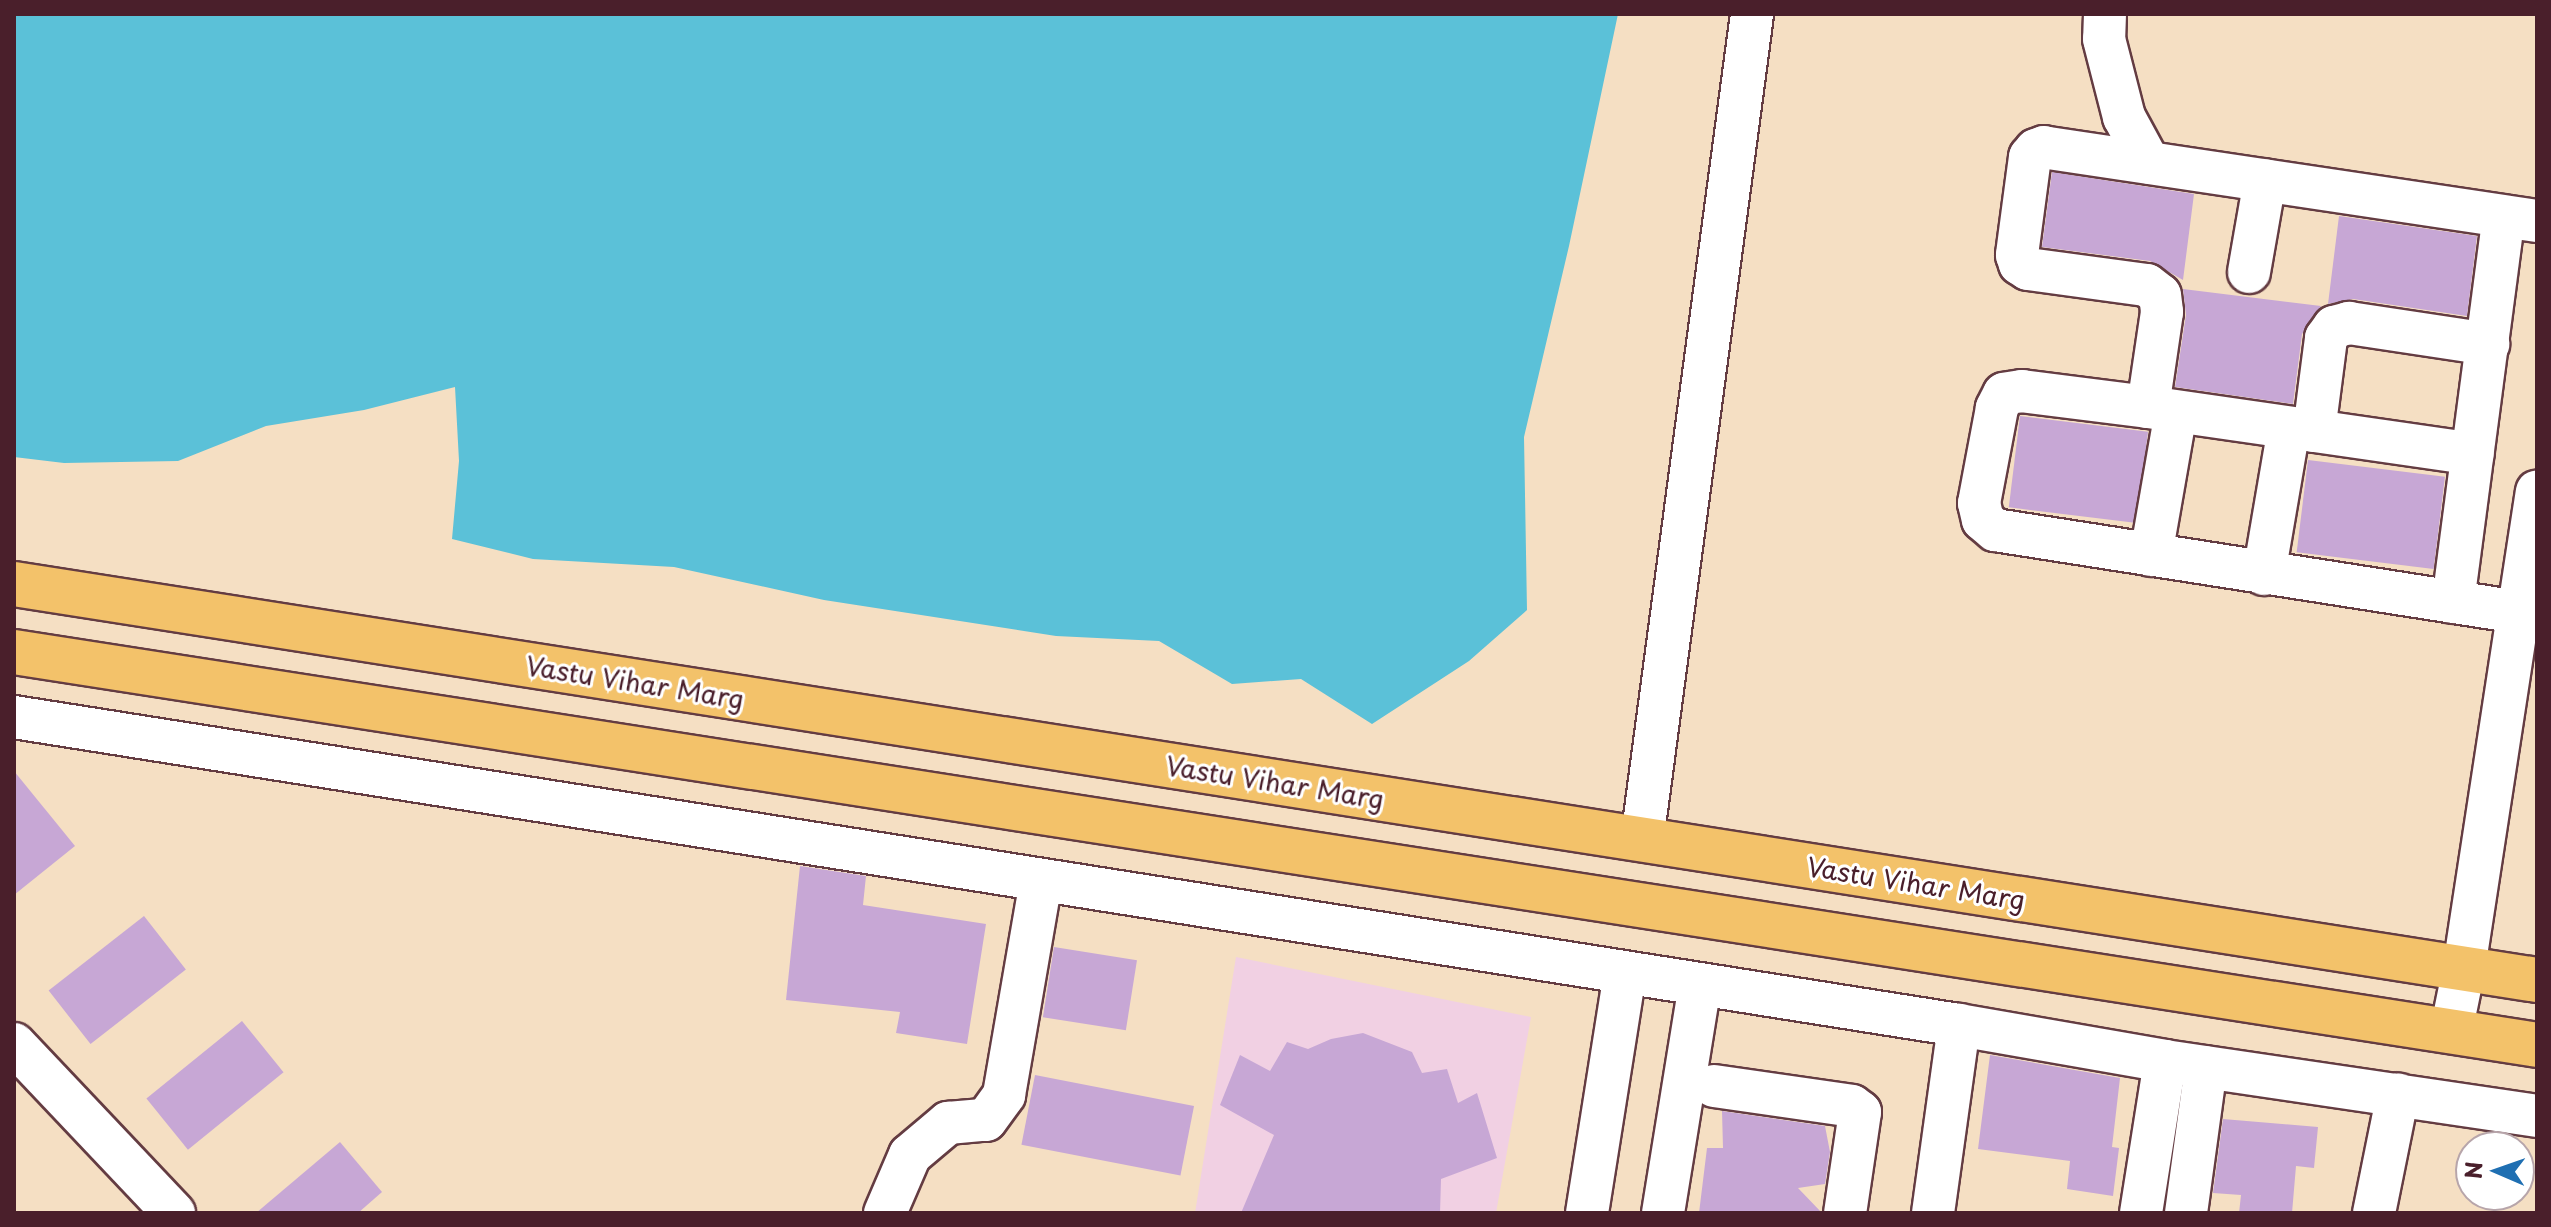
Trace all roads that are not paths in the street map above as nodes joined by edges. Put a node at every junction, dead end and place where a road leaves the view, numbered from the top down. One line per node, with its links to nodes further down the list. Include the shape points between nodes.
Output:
1 (1752, 14): 20 (street)
2 (2105, 14): 3 (street, via 2104,39 2124,117)
3 (2149, 163): 4 (street); 8 (street, via 2036,150 2030,157 2017,255 2028,269 2147,285 2160,295)
4 (2265, 180): 5 (street); 6 (street)
5 (2521, 219): 7 (street)
6 (2249, 272)
7 (2488, 344): 9 (street, via 2349,323 2334,327 2326,338); 10 (street)
8 (2162, 409): 9 (street); 12 (street); 12 (street, via 2022,391 2004,394 1979,503 1983,520 1995,530)
9 (2302, 429): 10 (street); 13 (street)
10 (2473, 454): 15 (street)
11 (2537, 492): 16 (street)
12 (2151, 555): 13 (street)
13 (2264, 574): 15 (street)
14 (14, 584): 20 (main road, Vastu Vihar Marg)
15 (2453, 602): 16 (street)
16 (2528, 614): 18 (street)
17 (14, 652): 27 (main road)
18 (2524, 660): 22 (street)
19 (14, 717): 21 (street)
20 (1642, 840): 22 (main road, Vastu Vihar Marg)
21 (1041, 880): 23 (street); 36 (street, via 1004,1095 986,1120 948,1123 910,1155)
22 (2464, 968): 24 (main road, Vastu Vihar Marg); 27 (street)
23 (1625, 973): 25 (street); 37 (street)
24 (2537, 980)
25 (1700, 985): 26 (street); 38 (street)
26 (1959, 1025): 30 (street); 40 (street)
27 (2451, 1032): 29 (main road)
28 (14, 1044): 35 (street)
29 (2537, 1045)
30 (2165, 1061): 31 (street); 41 (street)
31 (2206, 1067): 33 (street); 42 (street)
32 (1714, 1086): 39 (street, via 1852,1106 1860,1112)
33 (2398, 1094): 34 (street); 43 (street)
34 (2537, 1116)
35 (174, 1213)
36 (885, 1213)
37 (1587, 1213)
38 (1663, 1213)
39 (1845, 1213)
40 (1933, 1213)
41 (2141, 1213)
42 (2186, 1213)
43 (2374, 1213)

